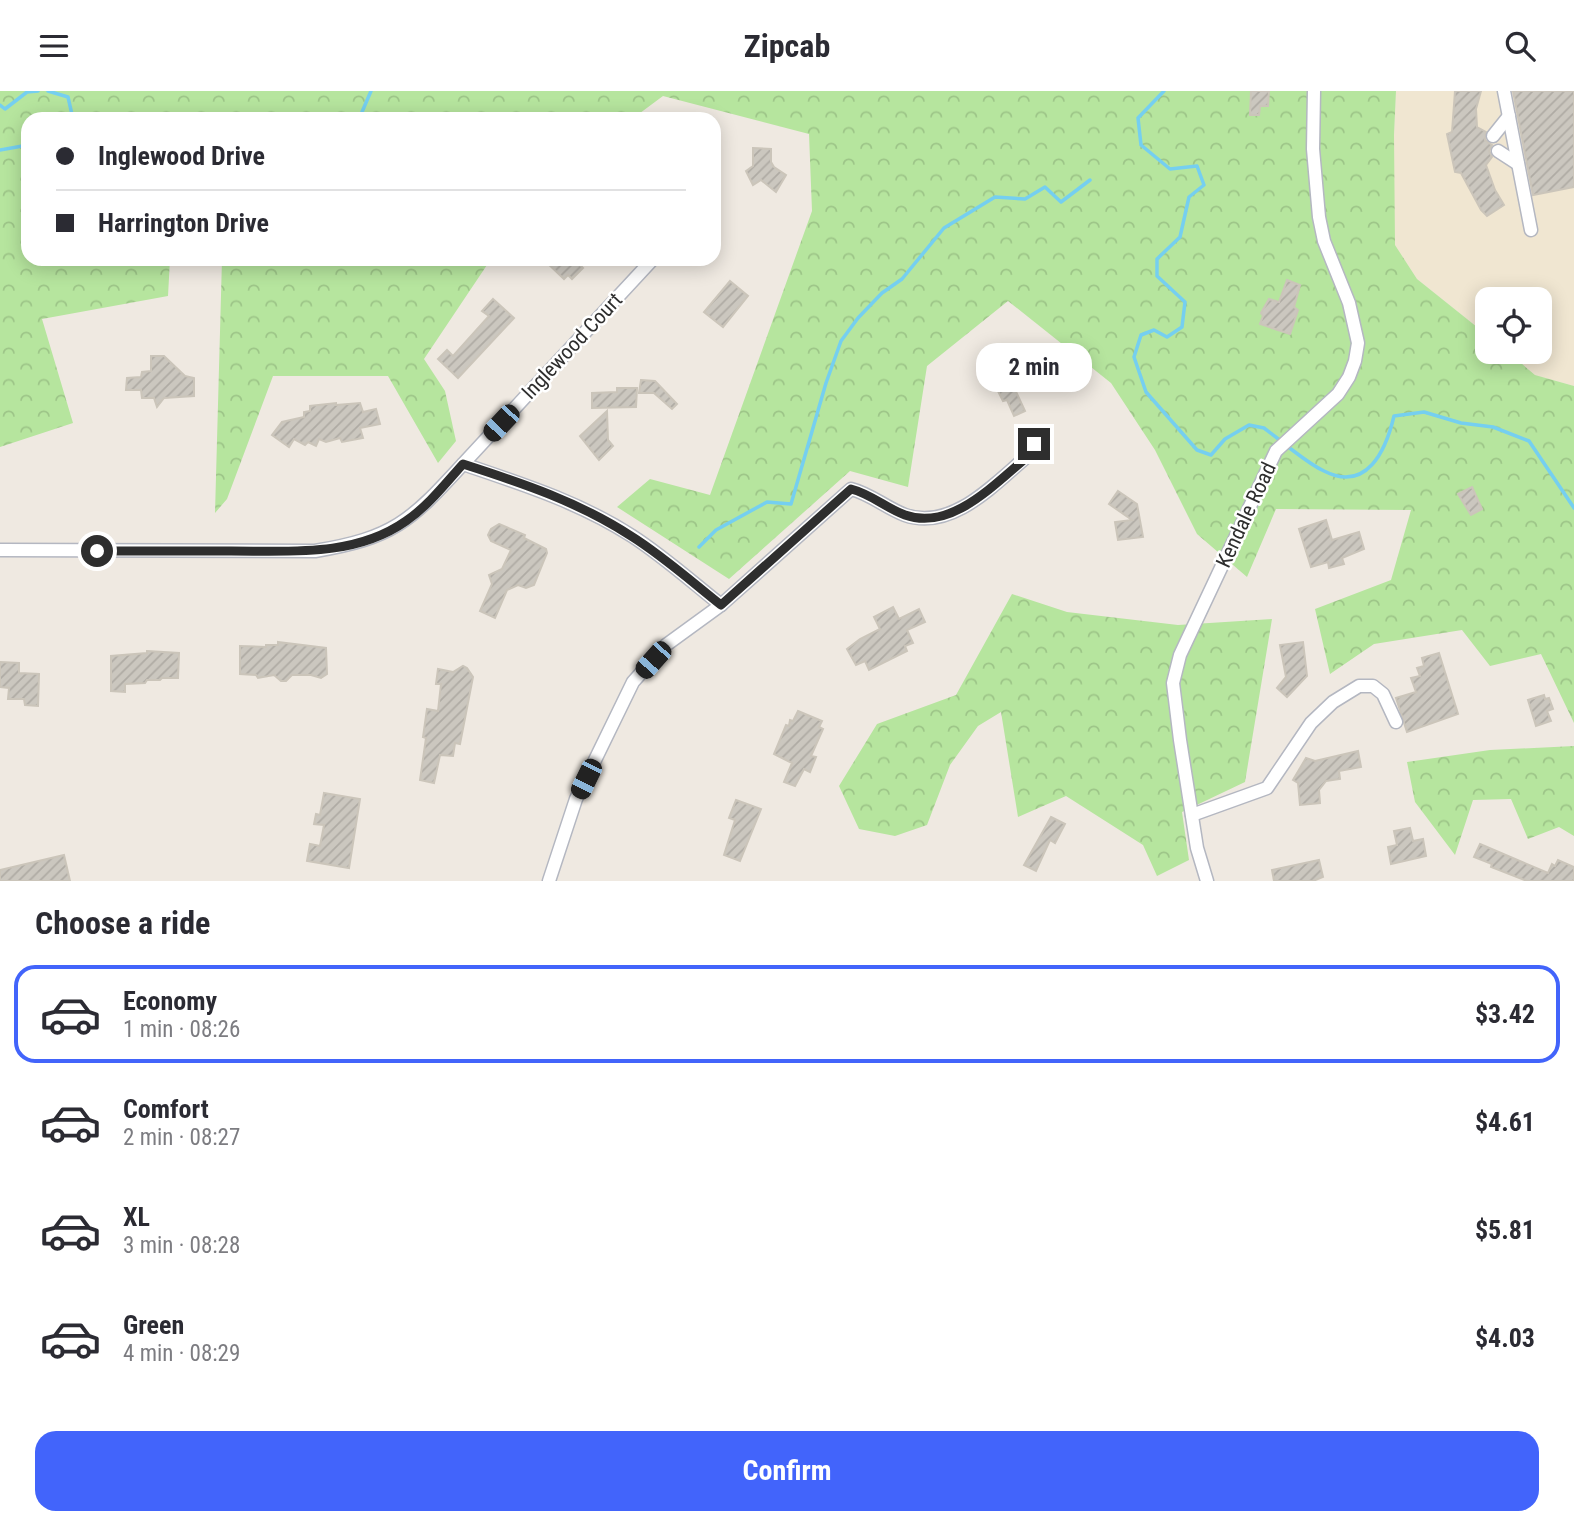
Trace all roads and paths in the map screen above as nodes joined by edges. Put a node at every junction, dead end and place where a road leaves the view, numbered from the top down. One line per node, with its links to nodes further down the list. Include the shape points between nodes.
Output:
1 (1314, 91): 14 (street, Kendale Road, via 1319,217 1349,303 1357,343 1355,362 1338,394 1276,451 1180,655 1173,683)
2 (1504, 91): 3 (street)
3 (1509, 116): 4 (street); 6 (street)
4 (1493, 136)
5 (1498, 151): 6 (street)
6 (1518, 164): 7 (street)
7 (1531, 230)
8 (647, 266): 10 (street, Inglewood Court)
9 (1034, 444): 12 (street, via 1031,454 970,503 943,517 906,516 851,489)
10 (463, 464): 11 (street, Inglewood Court, via 406,521 354,545 315,551); 12 (street, via 578,505 632,536)
11 (0, 550)
12 (721, 605): 15 (street, via 666,645 632,682 576,799)
13 (1396, 722): 14 (street, via 1383,694 1373,686 1359,686 1311,723 1267,788)
14 (1192, 815): 16 (street, Kendale Road)
15 (549, 881)
16 (1207, 881)

